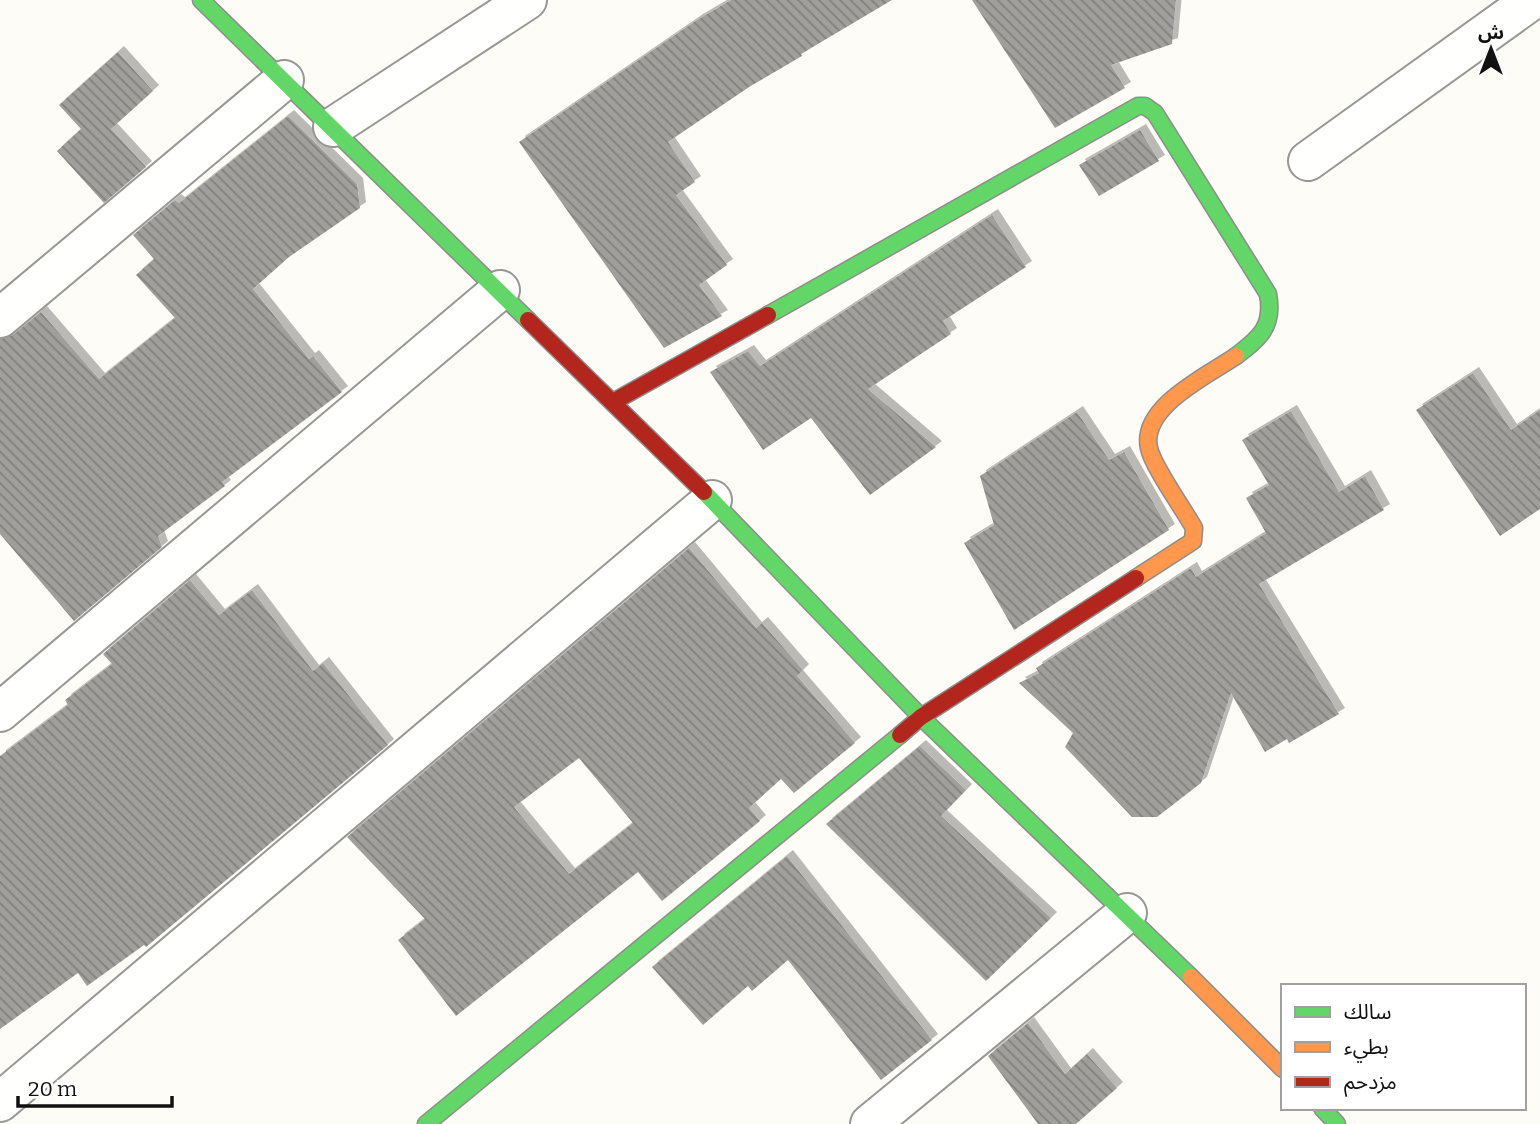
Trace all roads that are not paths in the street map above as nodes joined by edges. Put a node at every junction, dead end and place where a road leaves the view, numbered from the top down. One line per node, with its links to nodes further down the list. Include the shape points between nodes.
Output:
1 (201, 0): 4 (street)
2 (527, 0): 5 (street)
3 (1532, 0): 6 (street)
4 (284, 80): 5 (street); 8 (street)
5 (333, 127): 7 (street)
6 (1308, 161)
7 (500, 290): 9 (street); 11 (street)
8 (0, 318)
9 (613, 402): 10 (street); 12 (street, via 1138,106 1151,108 1268,293 1270,306 1268,328 1262,337 1157,411 1147,429 1149,450 1195,537)
10 (712, 500): 12 (street); 15 (street)
11 (0, 712)
12 (920, 717): 13 (street); 17 (street)
13 (1127, 913): 14 (street); 18 (street)
14 (1281, 1067)
15 (0, 1102)
16 (1324, 1110): 19 (street)
17 (426, 1124)
18 (870, 1124)
19 (1337, 1124)

